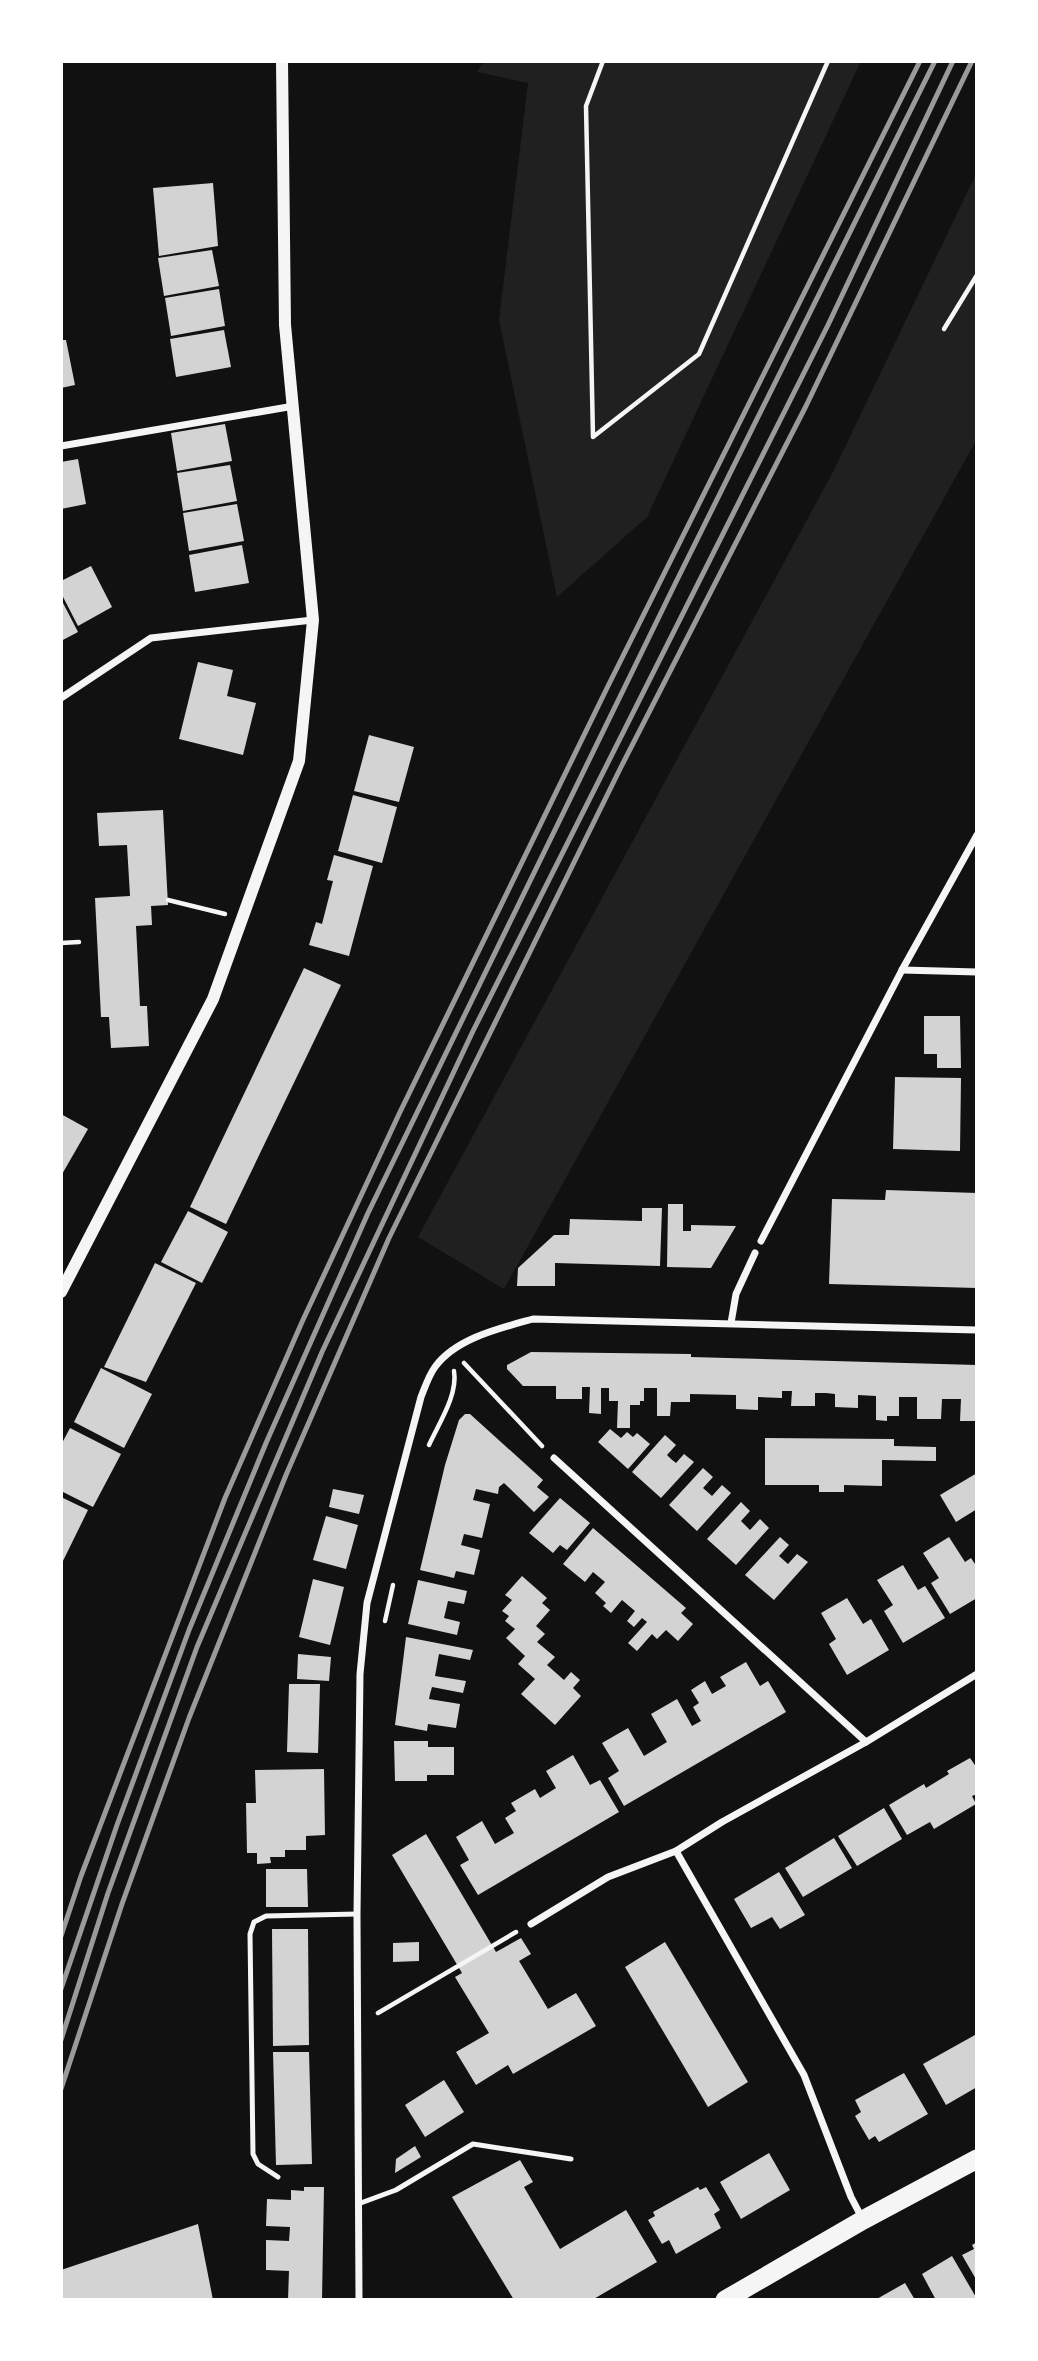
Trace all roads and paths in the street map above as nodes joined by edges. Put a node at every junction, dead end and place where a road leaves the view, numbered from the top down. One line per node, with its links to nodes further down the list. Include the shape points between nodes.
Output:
1 (282, 61): 6 (street, via 285,325)
2 (603, 61): 3 (path, via 586,106 593,437 699,354)
3 (828, 61)
4 (977, 275): 5 (path)
5 (944, 329)
6 (294, 406): 7 (street); 8 (street)
7 (61, 446)
8 (313, 620): 9 (street, via 151,638); 12 (street, via 299,761)
9 (61, 698)
10 (977, 835): 15 (street)
11 (168, 900): 12 (path)
12 (242, 918): 19 (street, via 213,999)
13 (79, 942): 14 (path)
14 (61, 943)
15 (902, 970): 16 (street); 17 (street)
16 (977, 972)
17 (761, 1241)
18 (755, 1254): 20 (street, via 736,1294)
19 (61, 1292)
20 (731, 1323): 21 (street); 22 (street, via 533,1319)
21 (977, 1330)
22 (451, 1350): 23 (path, via 456,1378); 24 (path); 30 (street, via 435,1367 421,1397 367,1603 360,1674)
23 (428, 1446)
24 (554, 1458): 28 (street)
25 (396, 1573): 26 (path)
26 (385, 1625)
27 (977, 1674): 28 (street)
28 (866, 1742): 29 (street)
29 (676, 1851): 31 (street, via 608,1877); 39 (street, via 804,2076)
30 (357, 1914): 37 (lane, via 265,1916 254,1922 250,1934 253,2154 258,2164); 38 (street)
31 (531, 1924): 33 (path)
32 (377, 2000): 33 (path)
33 (378, 2013): 34 (path)
34 (378, 2026)
35 (571, 2159): 38 (lane, via 473,2144 396,2190)
36 (977, 2159): 39 (highway)
37 (278, 2177)
38 (358, 2204): 40 (street)
39 (863, 2220): 41 (highway)
40 (359, 2300)
41 (725, 2300)

